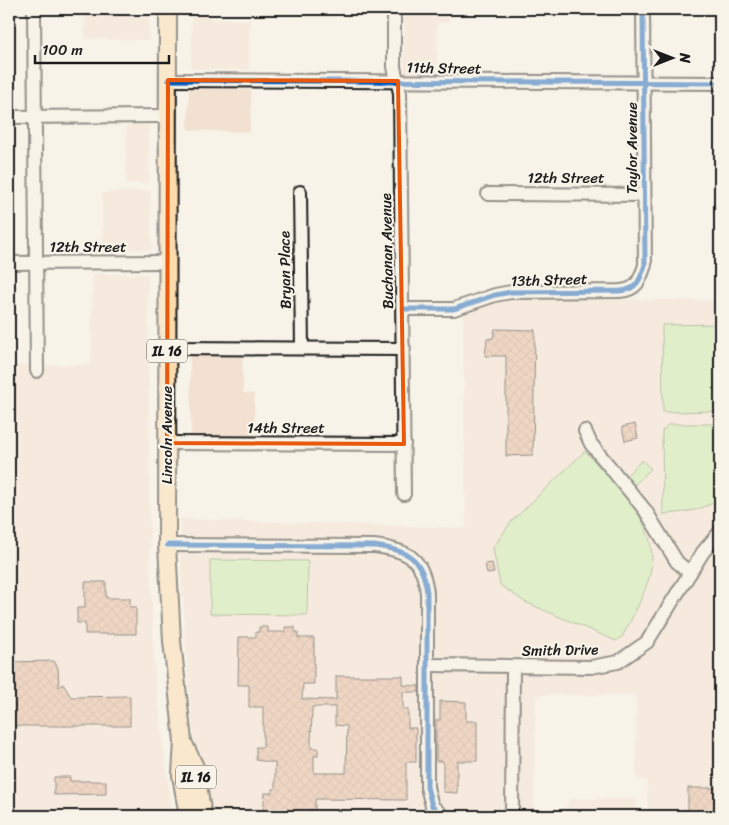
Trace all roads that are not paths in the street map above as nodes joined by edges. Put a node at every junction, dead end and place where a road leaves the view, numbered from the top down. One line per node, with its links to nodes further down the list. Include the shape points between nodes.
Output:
1 (34, 9): 9 (street)
2 (168, 9): 5 (main road, Lincoln Avenue / IL 16)
3 (394, 9): 6 (street, Buchanan Avenue, via 394,67)
4 (643, 9): 7 (street, Taylor Avenue)
5 (168, 80): 6 (street, 11th Street); 10 (main road, Lincoln Avenue / IL 16)
6 (398, 81): 7 (street, 11th Street); 19 (street, Buchanan Avenue)
7 (644, 82): 8 (street, 11th Street); 14 (street, Taylor Avenue)
8 (720, 82)
9 (35, 116): 10 (street); 11 (street); 17 (street)
10 (168, 116): 15 (main road, Lincoln Avenue / IL 16)
11 (9, 117)
12 (300, 192): 21 (street, Bryan Place)
13 (488, 194): 14 (street, 12th Street)
14 (644, 195): 18 (street, Taylor Avenue, via 645,265)
15 (168, 262): 17 (street, 12th Street); 20 (main road, Lincoln Avenue / IL 16)
16 (9, 263): 17 (street, 12th Street)
17 (36, 263): 23 (street)
18 (636, 286): 19 (street, 13th Street, via 630,291 511,292 454,309)
19 (404, 309): 22 (street, Buchanan Avenue)
20 (167, 348): 21 (street); 25 (main road, Lincoln Avenue / IL 16)
21 (302, 348): 22 (street)
22 (404, 349): 26 (street, Buchanan Avenue)
23 (37, 371)
24 (585, 431): 30 (street, via 594,448 644,510 677,562)
25 (167, 443): 26 (street, 14th Street); 29 (main road, Lincoln Avenue / IL 16)
26 (404, 444): 27 (street, Buchanan Avenue)
27 (404, 494)
28 (720, 532): 30 (street, Smith Drive)
29 (167, 545): 31 (street, via 395,548 409,555 420,566 425,578); 33 (main road, Lincoln Avenue / IL 16, via 172,641)
30 (690, 573): 32 (street, Smith Drive, via 647,642 618,662 590,668)
31 (427, 665): 32 (street); 36 (street, via 428,796 432,806)
32 (513, 667): 37 (street, Smith Drive)
33 (183, 741): 34 (main road, Lincoln Avenue / IL 16, via 181,775); 35 (main road, Lincoln Avenue / IL 16, via 195,768)
34 (188, 816)
35 (203, 816)
36 (443, 816)
37 (512, 816)

